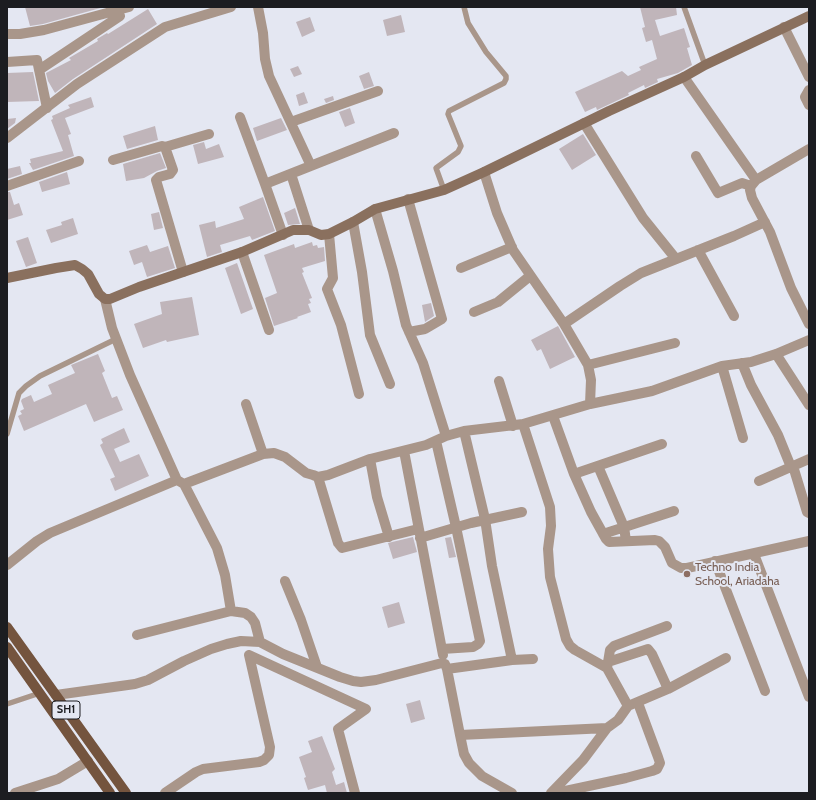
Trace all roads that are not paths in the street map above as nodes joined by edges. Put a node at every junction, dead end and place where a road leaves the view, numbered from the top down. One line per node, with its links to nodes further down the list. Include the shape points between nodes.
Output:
1 (129, 7): 9 (street, via 44,30)
2 (231, 7): 18 (street, via 165,27 78,84)
3 (258, 7): 20 (street, via 269,76)
4 (464, 7): 36 (lane, via 468,23 506,79 504,83 449,111 461,146 458,152 436,168)
5 (684, 7): 11 (lane)
6 (120, 16): 12 (street)
7 (809, 16): 8 (street)
8 (784, 27): 11 (street); 14 (street)
9 (7, 34)
10 (7, 62): 12 (street, via 37,60)
11 (705, 65): 13 (street)
12 (39, 70): 18 (street)
13 (684, 77): 21 (street); 33 (street)
14 (809, 78)
15 (809, 90): 17 (street, via 805,97)
16 (378, 91): 20 (street)
17 (809, 105)
18 (47, 108): 24 (street)
19 (240, 117): 34 (street)
20 (292, 122): 30 (street)
21 (584, 123): 31 (street); 47 (street, via 643,218)
22 (394, 133): 30 (street)
23 (209, 134): 25 (street)
24 (7, 138)
25 (165, 147): 28 (street); 49 (street, via 173,170 156,180)
26 (809, 149): 33 (street)
27 (696, 156): 33 (street, via 718,193 742,183)
28 (113, 160)
29 (79, 161): 35 (street)
30 (311, 166): 32 (street)
31 (484, 172): 36 (street); 44 (street, via 497,213)
32 (291, 174): 34 (street); 41 (street)
33 (753, 183): 40 (street, via 750,190 752,198)
34 (266, 184): 43 (street)
35 (7, 186)
36 (444, 190): 37 (street)
37 (408, 199): 38 (street); 58 (street, via 442,319 425,328)
38 (375, 209): 39 (street); 58 (street)
39 (354, 222): 42 (street); 67 (street, via 370,335)
40 (765, 222): 45 (street); 56 (street, via 791,288)
41 (309, 230): 42 (street, via 321,235); 43 (street, via 293,230)
42 (329, 234): 68 (street, via 333,278 327,289 341,325)
43 (283, 235): 46 (street)
44 (512, 247): 48 (street); 50 (street)
45 (698, 250): 47 (street); 54 (street)
46 (242, 252): 49 (street); 57 (street)
47 (676, 259): 55 (street, via 641,273)
48 (461, 268)
49 (182, 272): 52 (street)
50 (530, 276): 53 (street, via 498,302); 55 (street)
51 (7, 278): 52 (street, via 75,265 88,274 99,294)
52 (105, 299): 59 (street)
53 (474, 312)
54 (734, 316)
55 (564, 324): 64 (street)
56 (809, 324)
57 (269, 330)
58 (409, 332): 76 (street, via 423,363)
59 (116, 339): 75 (lane, via 40,376 26,386 19,394); 89 (street, via 130,375)
60 (809, 340): 62 (street)
61 (675, 343): 64 (street)
62 (776, 354): 63 (street); 71 (street)
63 (742, 363): 65 (street); 85 (street)
64 (588, 365): 70 (street, via 591,380)
65 (722, 366): 70 (street, via 652,391); 77 (street)
66 (498, 381): 73 (street)
67 (390, 384)
68 (359, 394)
69 (246, 404): 81 (street)
70 (590, 404): 72 (street)
71 (809, 404)
72 (553, 416): 73 (street); 86 (street)
73 (518, 425): 74 (street); 115 (street, via 552,515 548,563 566,639 575,650)
74 (464, 431): 76 (street); 93 (street)
75 (7, 434)
76 (446, 436): 78 (street)
77 (743, 438)
78 (436, 441): 80 (street); 94 (street)
79 (662, 444): 84 (street)
80 (404, 451): 82 (street); 96 (street)
81 (263, 454): 87 (street, via 274,453 286,457 306,473); 89 (street)
82 (370, 459): 87 (street); 98 (street, via 377,497)
83 (809, 459): 85 (street)
84 (598, 466): 86 (street); 95 (street)
85 (792, 467): 88 (street); 92 (street)
86 (574, 474): 97 (street)
87 (318, 477): 98 (street, via 339,546 346,548)
88 (759, 481)
89 (181, 482): 103 (street, via 50,533); 105 (street, via 217,548)
90 (674, 511): 95 (street)
91 (522, 512): 93 (street)
92 (809, 513)
93 (485, 520): 94 (street); 114 (street)
94 (456, 527): 96 (street); 110 (street, via 480,641 473,647)
95 (624, 528): 97 (street); 99 (street)
96 (419, 533): 98 (street); 110 (street)
97 (603, 534): 99 (street, via 609,542)
98 (389, 537)
99 (626, 541): 102 (street, via 659,541 665,546 672,563 681,568)
100 (809, 541): 101 (street)
101 (754, 554): 102 (street); 122 (street)
102 (715, 561): 119 (street)
103 (7, 565)
104 (285, 581): 116 (street)
105 (231, 611): 108 (street); 109 (street, via 245,613 251,617)
106 (7, 626): 121 (main road, SH1)
107 (667, 626): 115 (street, via 614,646 610,650)
108 (137, 635)
109 (260, 642): 116 (street); 121 (street, via 241,641 227,644 135,684)
110 (442, 649): 117 (street)
111 (9, 653): 120 (main road, SH1)
112 (726, 658): 118 (street)
113 (533, 659): 114 (street)
114 (512, 660): 117 (street)
115 (608, 665): 118 (street, via 648,649); 124 (street)
116 (316, 666): 117 (street, via 340,677 361,682)
117 (445, 666): 126 (street)
118 (668, 689): 124 (street)
119 (765, 691)
120 (40, 693): 123 (lane); 127 (main road, SH1)
121 (56, 695): 130 (main road, SH1)
122 (809, 697)
123 (7, 704)
124 (633, 704): 125 (street); 135 (street, via 658,757 660,763 657,769)
125 (607, 728): 126 (street); 134 (street, via 583,760)
126 (460, 735): 133 (street, via 464,754 475,770)
127 (88, 761): 128 (street, via 58,779); 129 (main road, SH1)
128 (14, 793)
129 (110, 793)
130 (126, 793)
131 (165, 793): 132 (street, via 203,769 259,762 269,756 270,747 250,655 366,709 338,729)
132 (355, 793)
133 (512, 793)
134 (551, 793)
135 (556, 793)

